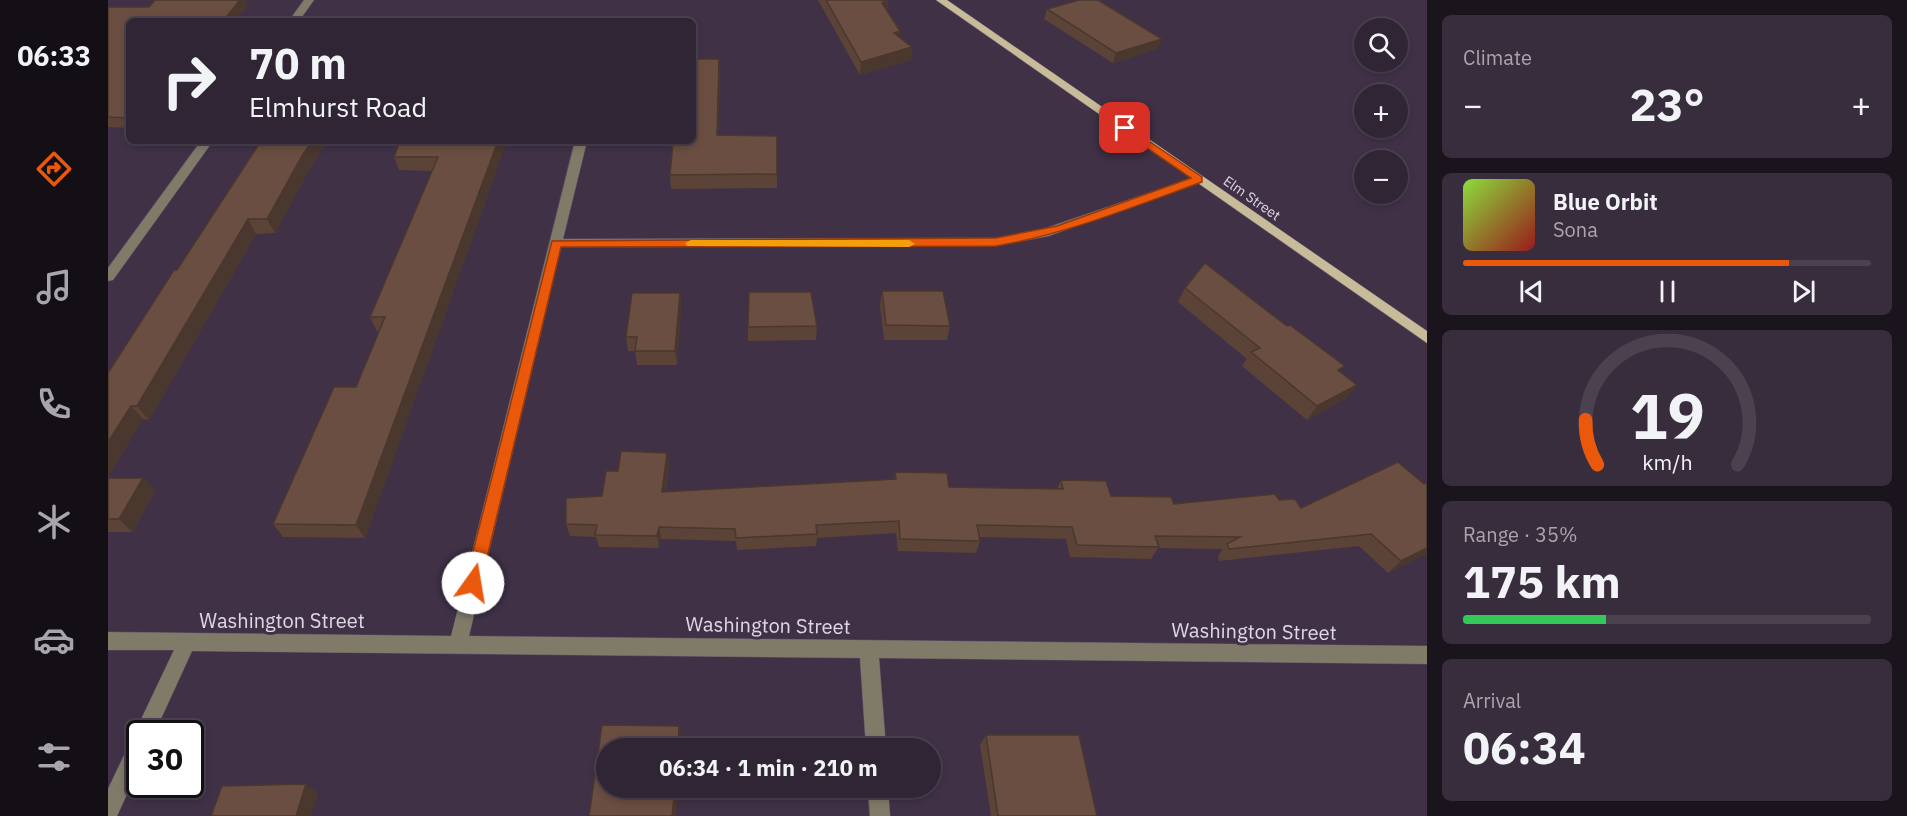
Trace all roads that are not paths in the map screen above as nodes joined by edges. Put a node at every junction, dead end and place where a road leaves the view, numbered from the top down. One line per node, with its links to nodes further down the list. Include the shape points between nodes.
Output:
1 (309, 0): 3 (street)
2 (941, 0): 6 (main road, Elm Street)
3 (296, 18)
4 (205, 144): 8 (street)
5 (580, 144): 7 (street)
6 (1199, 179): 7 (street, via 1053,231 996,242); 9 (main road, Elm Street)
7 (556, 243): 12 (street)
8 (108, 277)
9 (1427, 338)
10 (108, 640): 11 (street, Washington Street)
11 (187, 642): 12 (street, Washington Street); 15 (street)
12 (458, 644): 13 (street, Washington Street)
13 (868, 649): 14 (street, Washington Street); 16 (street)
14 (1427, 655)
15 (151, 720)
16 (875, 738)
17 (126, 773): 19 (street)
18 (879, 798): 20 (street)
19 (108, 812)
20 (880, 816)

